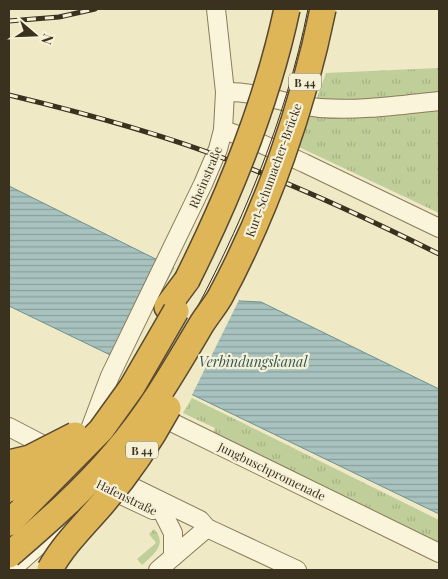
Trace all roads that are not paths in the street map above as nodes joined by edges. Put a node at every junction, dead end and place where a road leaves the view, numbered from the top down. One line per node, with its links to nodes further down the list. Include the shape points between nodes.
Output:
1 (216, 9): 4 (street, Rheinstraße)
2 (287, 9): 8 (highway, B 44, bridge, via 251,134)
3 (323, 9): 9 (highway, Kurt-Schumacher-Brücke / B 44, bridge, via 305,83 282,154)
4 (224, 92): 5 (street, via 250,92 326,108 374,108); 6 (street, Rheinstraße)
5 (439, 101)
6 (222, 130): 7 (street, via 304,163); 10 (street, Rheinstraße, via 207,176)
7 (439, 228)
8 (187, 280): 12 (highway, via 120,382); 18 (highway, B 44, bridge, via 176,311 155,350 101,430)
9 (220, 298): 21 (highway, bridge, via 150,408 116,452 89,482); 24 (highway, B 44, bridge, via 183,382 159,425 104,502 66,544)
10 (106, 386): 12 (street); 15 (street, via 114,457); 20 (street, Jungbuschpromenade)
11 (9, 427): 12 (street, Hafenstraße)
12 (70, 444): 13 (highway, bridge); 14 (street, Hafenstraße); 14 (street, via 88,454); 15 (street, Hafenstraße, via 80,473); 16 (highway, bridge, via 35,474)
13 (9, 463)
14 (92, 467): 15 (street, Hafenstraße)
15 (105, 481): 17 (street, Hafenstraße); 19 (street, Hafenstraße, via 200,520); 23 (street, via 87,502)
16 (9, 489)
17 (164, 515): 19 (street, Hafenstraße, via 195,529); 22 (street, via 173,533)
18 (9, 523)
19 (207, 528): 22 (street); 26 (street, Hafenstraße)
20 (439, 553)
21 (9, 555)
22 (173, 557): 25 (street)
23 (11, 570)
24 (50, 570)
25 (158, 570)
26 (296, 570)

